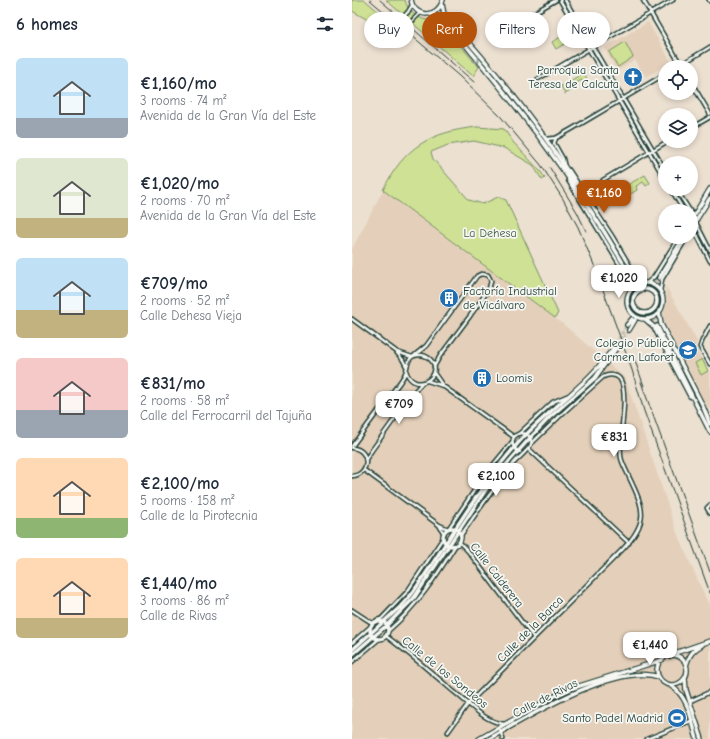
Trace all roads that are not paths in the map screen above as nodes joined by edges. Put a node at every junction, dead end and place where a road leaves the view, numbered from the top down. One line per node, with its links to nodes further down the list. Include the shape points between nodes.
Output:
1 (411, 0): 8 (main road)
2 (556, 0): 11 (street)
3 (560, 0): 21 (street)
4 (565, 0): 12 (street)
5 (643, 0): 14 (street)
6 (673, 0): 14 (street)
7 (442, 2): 10 (main road); 32 (main road, via 444,14 486,62)
8 (412, 5): 9 (street, bridge); 13 (main road)
9 (408, 12)
10 (434, 12)
11 (535, 12)
12 (572, 12)
13 (420, 13): 15 (street, bridge)
14 (651, 13): 16 (street); 22 (street)
15 (414, 19)
16 (610, 37)
17 (710, 47): 23 (street)
18 (467, 48): 37 (main road, one-way to 37)
19 (592, 48): 21 (street)
20 (594, 48): 27 (street)
21 (589, 50): 25 (street); 28 (street)
22 (678, 60)
23 (691, 60)
24 (658, 78): 27 (street)
25 (538, 79)
26 (698, 94): 29 (street)
27 (624, 99): 28 (street); 34 (street)
28 (619, 101): 31 (street); 35 (street)
29 (710, 115): 30 (street)
30 (698, 123)
31 (556, 138): 32 (street); 38 (street, via 554,143)
32 (546, 139): 37 (main road)
33 (658, 147): 34 (street)
34 (653, 150): 35 (street); 36 (street)
35 (649, 152): 39 (street); 40 (street)
36 (658, 158)
37 (560, 161): 38 (street); 52 (main road); 56 (street, via 618,260)
38 (565, 164): 54 (street, via 636,276)
39 (658, 167)
40 (603, 180)
41 (710, 189): 43 (main road)
42 (710, 198): 44 (main road)
43 (698, 205)
44 (698, 215)
45 (698, 233): 50 (street)
46 (698, 236): 51 (street)
47 (675, 244): 54 (street, via 654,277)
48 (681, 244): 53 (main road)
49 (681, 244): 55 (street, via 662,279)
50 (710, 250)
51 (710, 261)
52 (631, 277)
53 (659, 278)
54 (645, 286): 55 (main road, via 654,286); 56 (main road); 56 (main road, via 654,292 657,301 654,310 640,313 632,301)
55 (660, 291): 57 (main road, via 662,302)
56 (633, 292): 58 (main road, via 627,298 628,308 634,315)
57 (659, 312): 58 (main road); 75 (main road, via 661,324)
58 (645, 319): 74 (main road, via 654,327 686,390)
59 (352, 320): 63 (street)
60 (633, 320): 62 (main road)
61 (710, 326): 65 (street, via 700,346)
62 (628, 328)
63 (397, 352): 64 (street); 66 (street)
64 (414, 356): 66 (street, via 409,359); 67 (street, via 422,355 429,358); 67 (street, via 426,346 477,276 488,276 491,280 489,289)
65 (710, 364)
66 (406, 366): 68 (street)
67 (434, 367): 69 (street)
68 (406, 371): 71 (street, via 410,379); 85 (street)
69 (434, 372): 70 (street); 72 (street)
70 (428, 381): 71 (street); 72 (street)
71 (422, 383): 90 (street)
72 (443, 386): 81 (street)
73 (568, 396): 79 (street, via 554,402); 80 (main road); 82 (main road, via 592,375 617,346 594,378)
74 (697, 406): 75 (main road, via 658,326); 78 (main road)
75 (704, 410): 76 (street); 77 (main road)
76 (710, 415)
77 (710, 424)
78 (710, 432)
79 (520, 433): 80 (street); 81 (street)
80 (527, 434): 82 (street); 86 (main road)
81 (514, 437): 83 (street)
82 (530, 438): 84 (street); 88 (main road)
83 (512, 442): 86 (street); 96 (street, via 484,476)
84 (531, 444): 87 (street); 103 (street, Calle de la Barca, via 598,381 607,375 614,375 621,380 624,402 621,458 642,506 638,529)
85 (352, 447): 90 (street, via 359,449)
86 (514, 448): 88 (street); 97 (main road, via 488,479)
87 (529, 449): 89 (street); 103 (street)
88 (518, 452): 89 (street); 98 (main road, via 492,482)
89 (524, 452): 99 (street, via 495,486)
90 (366, 460): 91 (street)
91 (364, 470): 92 (street); 95 (street)
92 (353, 477)
93 (710, 505): 94 (street, via 707,508)
94 (710, 513)
95 (439, 525): 96 (street); 100 (street)
96 (449, 528): 97 (main road); 100 (main road)
97 (455, 528): 98 (main road); 102 (main road)
98 (459, 531): 99 (main road); 104 (main road)
99 (461, 535): 101 (main road)
100 (444, 536): 102 (main road); 107 (street, via 407,592)
101 (459, 542): 105 (main road); 116 (street, Calle Calderera)
102 (445, 543): 104 (main road); 108 (main road, via 411,595)
103 (629, 543): 116 (street, Calle de la Barca)
104 (449, 545): 105 (main road); 110 (main road, via 414,598)
105 (455, 546): 112 (street, via 418,601)
106 (352, 610): 109 (street)
107 (378, 620): 108 (main road); 109 (main road)
108 (384, 622): 110 (main road); 113 (main road)
109 (372, 623): 111 (main road)
110 (387, 625): 112 (main road); 115 (main road)
111 (370, 627): 113 (main road); 119 (street)
112 (388, 631): 114 (main road)
113 (371, 634): 115 (main road); 120 (main road)
114 (386, 636): 117 (main road); 131 (street, Calle de los Sondeos)
115 (374, 637): 117 (main road); 121 (main road)
116 (534, 638): 131 (street, Calle de la Barca)
117 (379, 639): 124 (street)
118 (710, 641): 122 (main road); 125 (main road, via 692,651)
119 (352, 643)
120 (352, 650)
121 (352, 655)
122 (670, 656): 123 (main road); 125 (main road, via 680,658)
123 (662, 660): 126 (main road, via 658,668); 132 (main road, Calle de Rivas, via 573,688)
124 (352, 662)
125 (686, 667): 127 (main road)
126 (659, 676): 128 (main road, via 663,682); 137 (main road, Calle de Rivas, via 627,675 582,690)
127 (685, 677): 128 (main road, via 679,683); 130 (main road)
128 (670, 685): 133 (main road, via 684,697)
129 (710, 692): 130 (street)
130 (690, 701): 144 (main road)
131 (468, 704): 134 (street, Calle de los Sondeos); 138 (street, Calle de la Barca)
132 (514, 719): 135 (main road, Calle de Rivas); 137 (main road, Calle de Rivas, via 514,722)
133 (691, 721): 142 (street); 143 (main road)
134 (494, 722): 135 (street, Calle de los Sondeos); 136 (street, Calle de los Sondeos)
135 (504, 724): 136 (main road, Calle de Rivas)
136 (495, 729): 139 (main road, Calle de Rivas)
137 (500, 731): 140 (main road, Calle de Rivas); 141 (street)
138 (448, 732)
139 (479, 739)
140 (489, 739)
141 (503, 739)
142 (647, 739)
143 (697, 739)
144 (702, 739)

